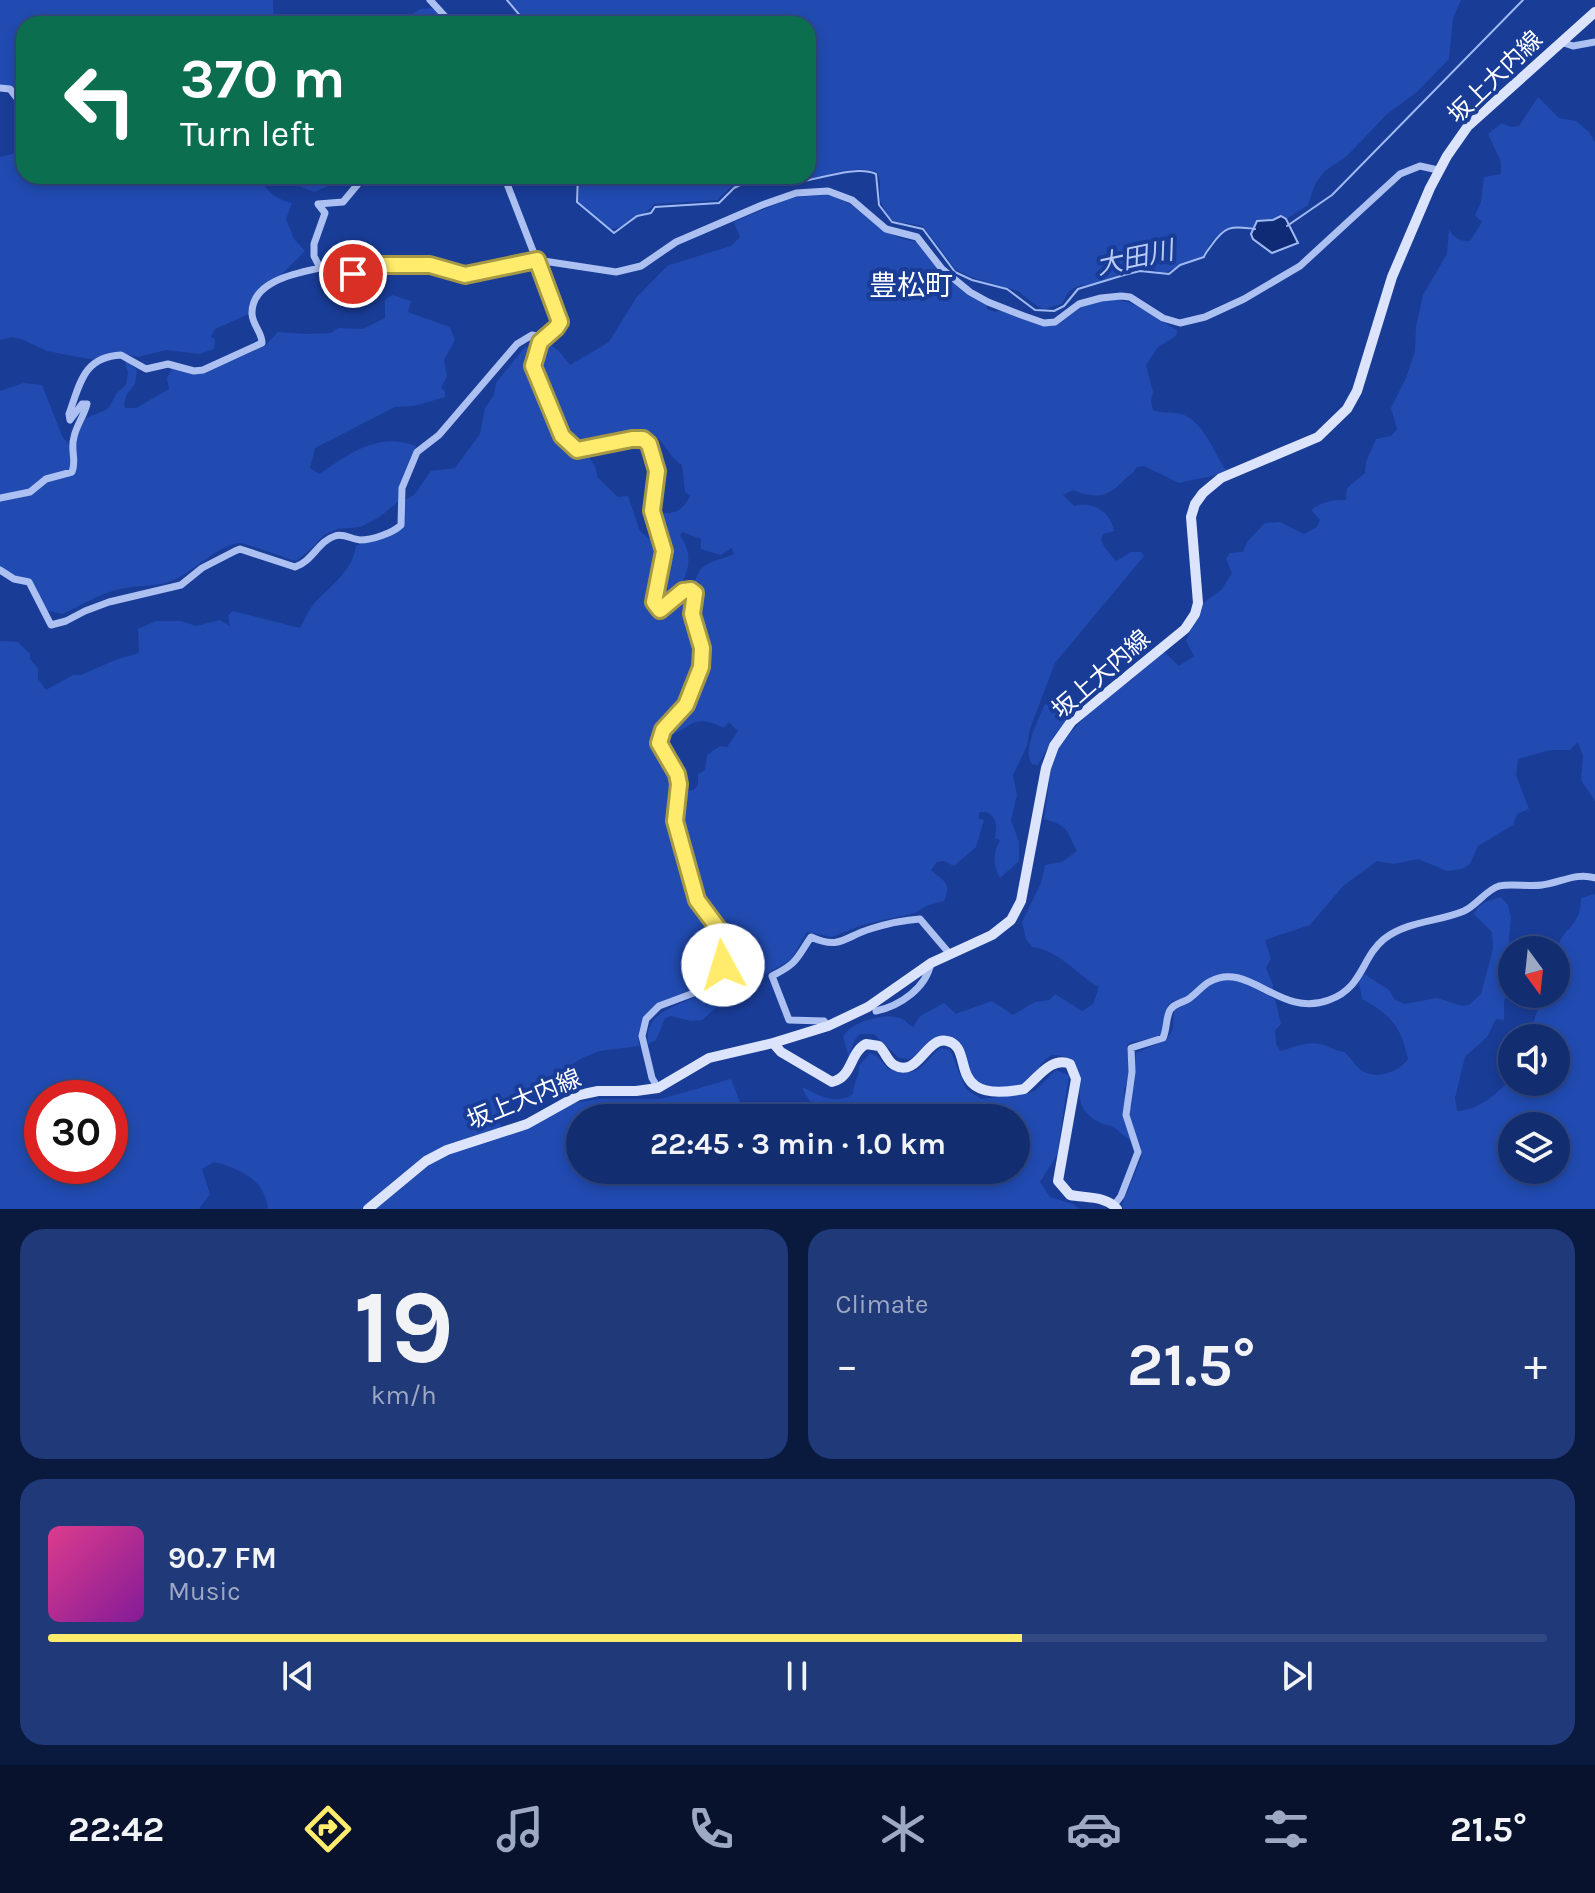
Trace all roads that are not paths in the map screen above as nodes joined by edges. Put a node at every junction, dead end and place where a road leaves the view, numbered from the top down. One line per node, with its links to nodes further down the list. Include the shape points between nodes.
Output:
1 (430, 0): 3 (street)
2 (1595, 12): 4 (main road, 坂上大内線)
3 (445, 16)
4 (1561, 42): 5 (street); 6 (main road, 坂上大内線, via 1468,126)
5 (1595, 42)
6 (1438, 170): 9 (street, via 1420,166 1400,174 1300,266 1244,299 1188,322 1172,322 1121,296 1079,304 1055,322 1024,316 970,292 942,269 917,237 886,229 852,200 828,191 796,193 762,205 676,242 632,269 607,272); 15 (main road, 坂上大内線, via 1392,277 1364,373 1347,409 1318,437 1221,478 1203,493 1191,517 1199,589 1195,614 1185,629 1062,733 1046,768 1016,912 992,935)
7 (358, 184): 10 (street, via 343,202 318,204 325,213 314,244)
8 (507, 184): 9 (street)
9 (537, 260): 10 (street, via 465,275 430,265 375,265 353,274); 11 (street, via 559,318 559,325)
10 (320, 268): 12 (street, via 273,282 254,301 254,325 262,343 213,366 194,371 168,364 146,369 121,355 86,369 69,414 70,420 87,404 74,435 72,472 46,479 30,492)
11 (545, 338): 13 (street, via 532,335 517,344 439,435 417,452 402,488 401,525 393,531 363,540 334,536 295,567 240,549 181,585 109,602 51,625 29,582); 20 (street, via 533,366 565,442 577,450 632,439 649,444 657,471 652,511 664,551 654,597 657,608 683,591 695,593 692,614 702,648 701,667 686,705 663,730 659,743 677,774 675,821 693,888 726,939 727,954 717,977 699,991 659,1006 646,1019 642,1036)
12 (0, 498)
13 (0, 570)
14 (1595, 878): 21 (street, via 1500,886 1466,910 1403,928 1383,939 1361,976 1331,1000 1301,1004 1227,976 1176,1004 1163,1038 1131,1048 1126,1115 1138,1152)
15 (949, 953): 16 (main road, 坂上大内線); 18 (street, via 920,919 867,930 839,943 811,937 800,957 772,976 789,1020 824,1021)
16 (931, 963): 17 (street, via 929,974 907,997); 18 (main road, 坂上大内線, via 868,1007)
17 (876, 1011)
18 (828, 1026): 19 (main road, 坂上大内線)
19 (773, 1043): 20 (main road, 坂上大内線, via 709,1058); 21 (main road, via 832,1082 845,1075 857,1050 866,1044 879,1046 892,1063 906,1067 933,1045 949,1041 958,1048 967,1078 983,1092 1024,1089 1051,1064 1070,1064 1076,1079 1058,1181 1070,1195 1102,1199)
20 (658, 1088): 22 (main road, 坂上大内線, via 587,1093 527,1124 447,1150)
21 (1116, 1207)
22 (368, 1209)

